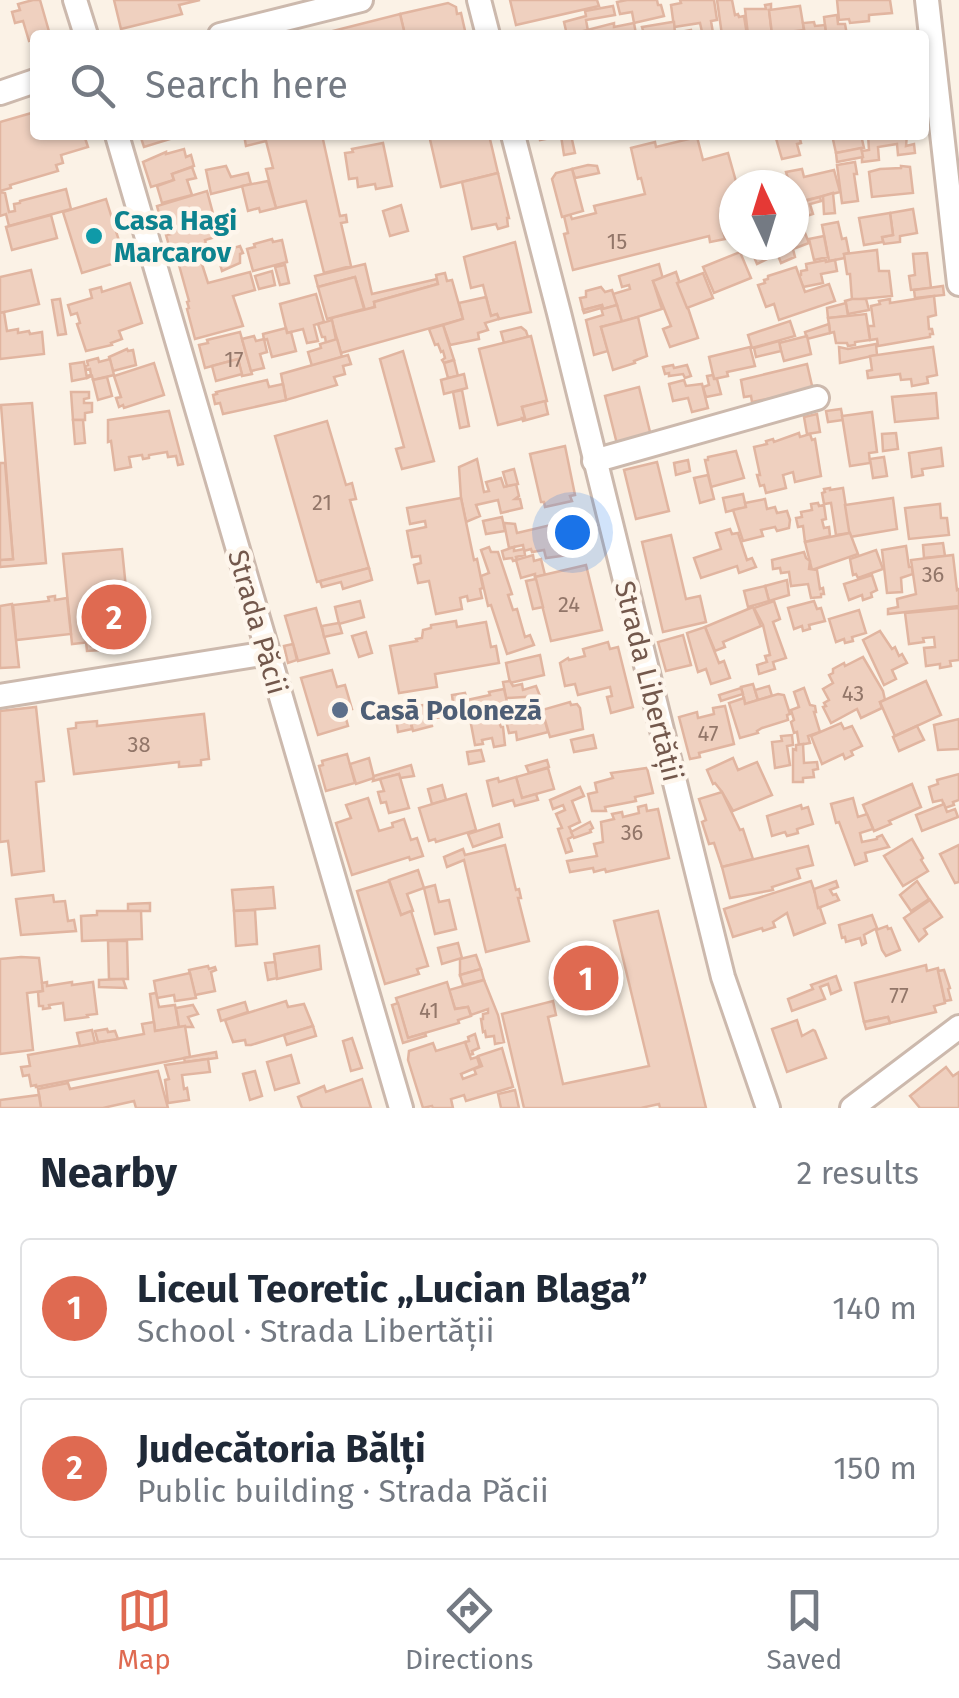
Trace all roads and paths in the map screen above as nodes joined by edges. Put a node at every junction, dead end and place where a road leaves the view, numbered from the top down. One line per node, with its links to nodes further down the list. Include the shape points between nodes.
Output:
1 (74, 0): 5 (street)
2 (361, 0): 6 (street)
3 (479, 0): 7 (street)
4 (928, 0): 12 (street)
5 (84, 30)
6 (240, 30)
7 (487, 30)
8 (30, 83): 9 (street)
9 (0, 94)
10 (117, 140): 15 (street, Strada Păcii)
11 (514, 140): 14 (street, Strada Libertății)
12 (959, 284)
13 (817, 398): 14 (street)
14 (594, 461): 19 (street, Strada Libertății, via 722,977)
15 (268, 653): 16 (street); 18 (street, Strada Păcii)
16 (0, 696)
17 (959, 1028): 20 (street)
18 (400, 1108)
19 (768, 1108)
20 (852, 1108)

